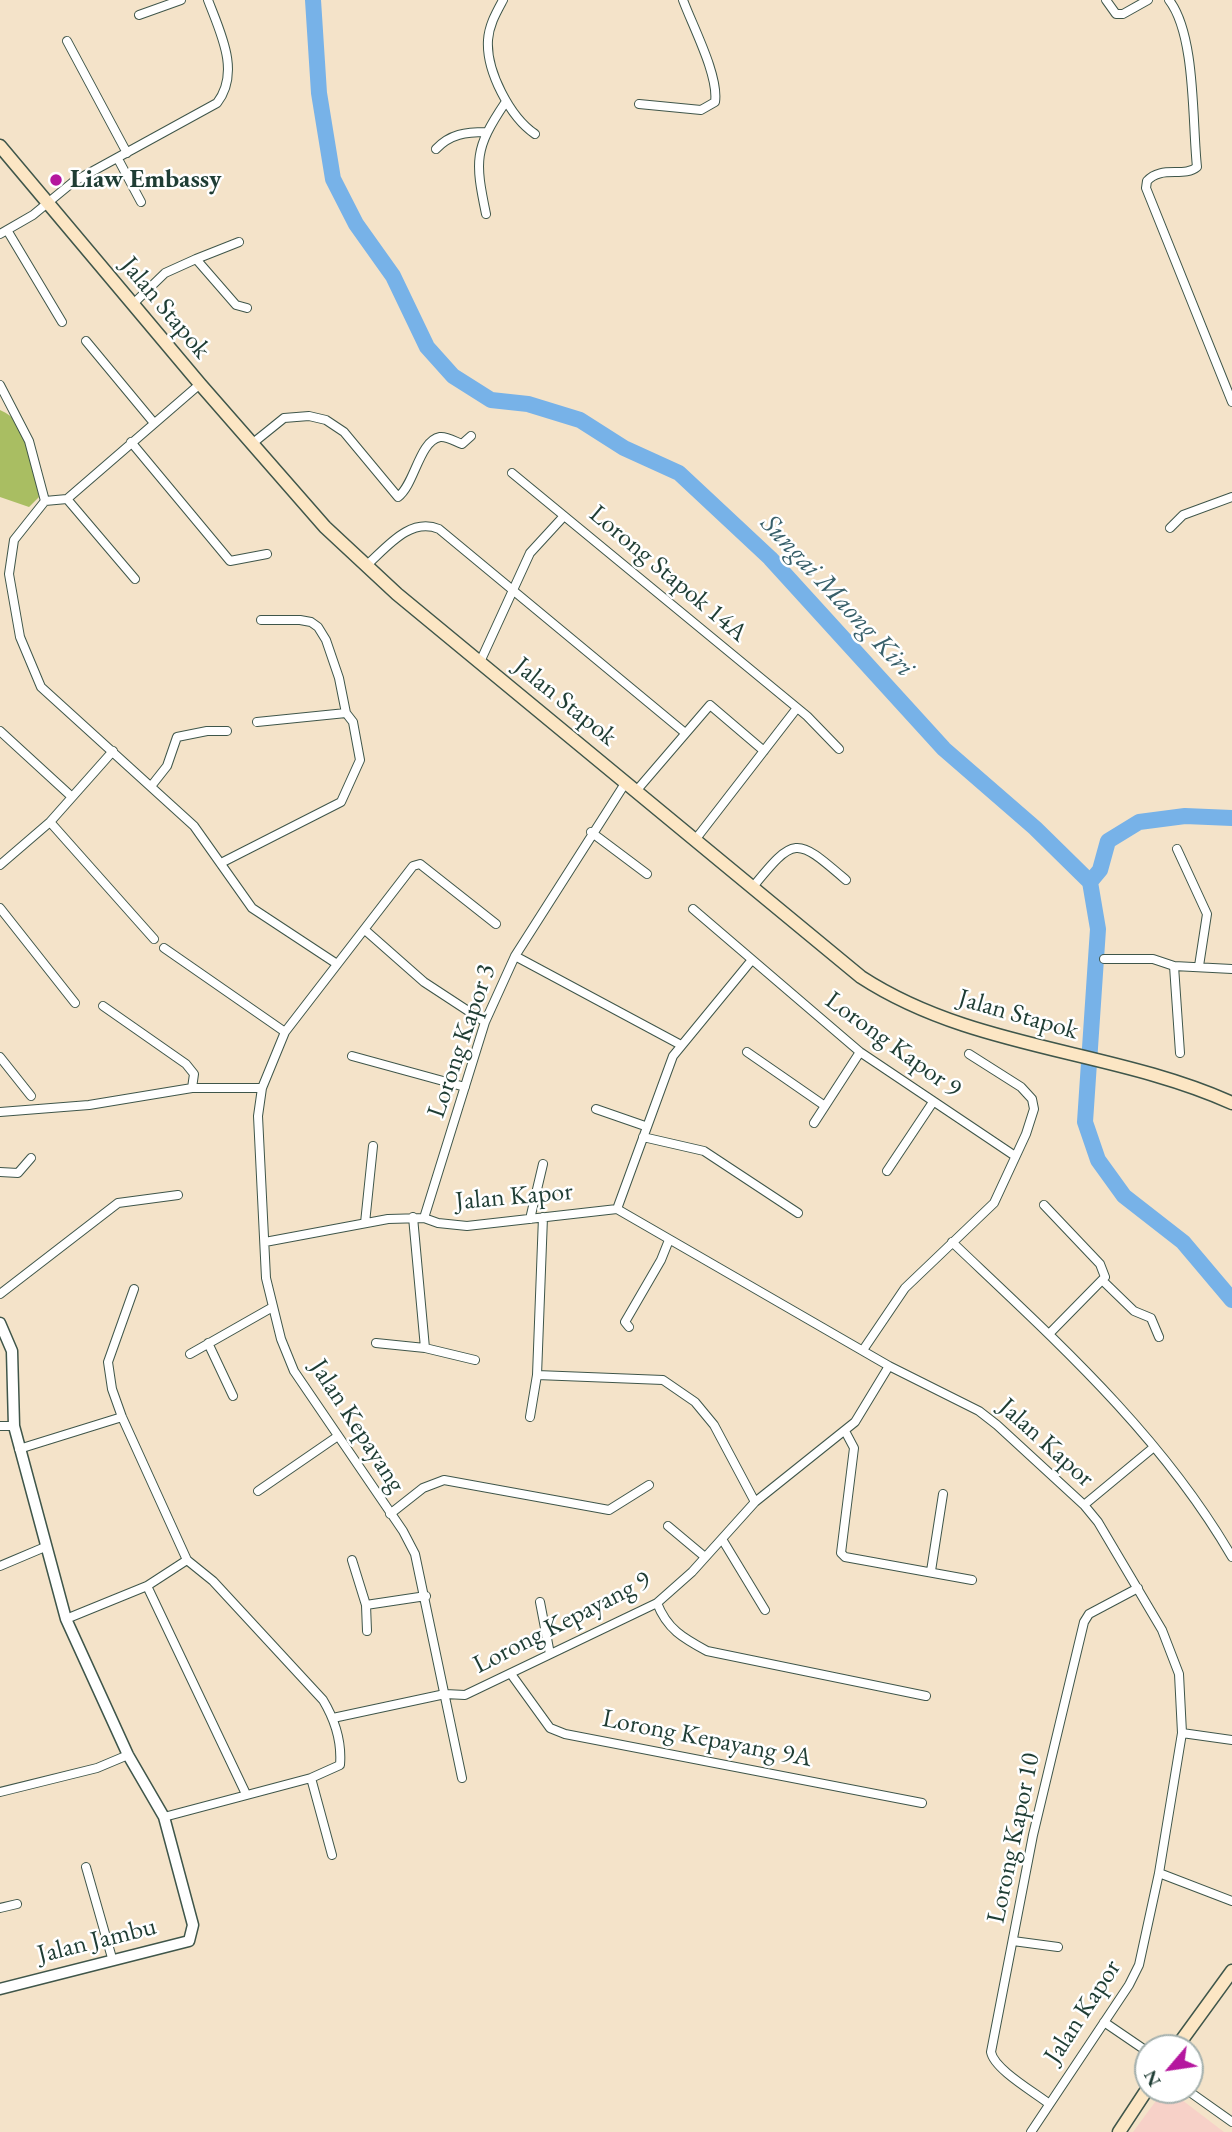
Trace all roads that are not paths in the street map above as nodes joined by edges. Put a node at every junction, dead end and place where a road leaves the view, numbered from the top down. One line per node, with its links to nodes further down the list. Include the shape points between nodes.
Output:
1 (181, 0): 8 (street)
2 (208, 0): 16 (street, via 226,51 228,84 223,94 217,103)
3 (503, 0): 10 (street, via 491,22 488,42)
4 (683, 0): 11 (street, via 710,73 715,102 701,110)
5 (1106, 0): 6 (street, via 1116,14)
6 (1148, 0)
7 (1169, 0): 31 (street, via 1186,40 1197,167 1158,173 1147,181 1146,188)
8 (139, 15)
9 (67, 41): 16 (street)
10 (505, 103): 12 (street); 13 (street)
11 (639, 104)
12 (485, 132): 15 (street, via 456,135); 20 (street, via 478,169)
13 (535, 134)
14 (0, 146): 19 (main road, Jalan Stapok)
15 (436, 149)
16 (128, 153): 17 (street)
17 (118, 159): 18 (street); 19 (street, via 73,182)
18 (141, 202)
19 (48, 204): 21 (street); 24 (main road, Jalan Stapok)
20 (486, 215)
21 (4, 232): 26 (street)
22 (239, 242): 23 (street)
23 (196, 259): 24 (street, via 165,273); 25 (street, via 236,305)
24 (133, 304): 28 (main road, Jalan Stapok)
25 (247, 308)
26 (62, 322)
27 (86, 341): 32 (street)
28 (200, 384): 32 (street); 35 (main road, Jalan Stapok)
29 (0, 386): 30 (street)
30 (3, 399): 39 (street, via 29,441)
31 (1232, 402)
32 (154, 423): 34 (street)
33 (471, 436): 35 (street, via 462,444 436,439 398,497 344,432 326,420 284,418)
34 (131, 442): 38 (street); 42 (street, via 230,561)
35 (253, 443): 43 (main road, Jalan Stapok, via 325,527)
36 (512, 473): 40 (street, Lorong Stapok 14A)
37 (1232, 497): 41 (street, via 1183,515)
38 (67, 499): 39 (street); 44 (street)
39 (45, 501): 55 (street, via 14,540 9,575 20,637 41,687)
40 (564, 516): 45 (street, via 530,553); 48 (street, Lorong Stapok 14A)
41 (1170, 528)
42 (267, 554)
43 (367, 565): 45 (street, via 413,527 428,525 439,529); 47 (main road, Jalan Stapok)
44 (135, 579)
45 (515, 592): 47 (street); 53 (street)
46 (261, 620): 49 (street, via 300,620 318,627 340,678)
47 (480, 662): 57 (main road, Jalan Stapok)
48 (797, 708): 54 (street, Lorong Stapok 14A); 56 (street)
49 (346, 713): 50 (street); 65 (street, via 353,722 360,753 341,803)
50 (257, 722)
51 (0, 731): 60 (street)
52 (227, 731): 58 (street, via 177,737 167,766)
53 (684, 732): 56 (street, via 710,705); 59 (street)
54 (839, 749)
55 (113, 751): 58 (street); 60 (street)
56 (764, 751): 63 (street)
57 (626, 782): 59 (main road, Jalan Stapok); 62 (street, Lorong Kapor 3)
58 (152, 785): 65 (street, via 194,826)
59 (637, 790): 63 (main road, Jalan Stapok)
60 (72, 797): 61 (street)
61 (50, 822): 66 (street); 74 (street)
62 (591, 832): 67 (street); 76 (street, Lorong Kapor 3)
63 (695, 841): 69 (main road, Jalan Stapok)
64 (1177, 849): 80 (street, via 1207,914)
65 (221, 863): 79 (street, via 252,908)
66 (0, 865)
67 (647, 874)
68 (846, 880): 69 (street, via 810,850 799,847 779,855)
69 (752, 888): 99 (main road, Jalan Stapok, via 876,986 942,1017 989,1034 1131,1069)
70 (0, 908): 83 (street)
71 (693, 909): 78 (street, Lorong Kapor 9)
72 (496, 924): 73 (street, Jalan Kepayang, via 420,864)
73 (365, 930): 79 (street, Jalan Kepayang); 85 (street, via 424,982)
74 (154, 939)
75 (164, 948): 86 (street)
76 (515, 956): 85 (street, Lorong Kapor 3); 87 (street)
77 (1104, 959): 81 (street, via 1153,959)
78 (751, 961): 87 (street); 89 (street, Lorong Kapor 9)
79 (337, 964): 86 (street, Jalan Kepayang)
80 (1199, 966): 81 (street); 82 (street)
81 (1174, 967): 90 (street)
82 (1232, 969)
83 (75, 1003)
84 (103, 1006): 95 (street, via 186,1064 194,1074)
85 (485, 1022): 94 (street, Lorong Kapor 3)
86 (285, 1032): 96 (street, Jalan Kepayang)
87 (681, 1045): 104 (street)
88 (747, 1052): 100 (street)
89 (860, 1052): 98 (street, Lorong Kapor 9); 100 (street)
90 (1180, 1053)
91 (969, 1054): 107 (street, Lorong Kapor 9, via 1021,1087 1035,1103)
92 (352, 1056): 94 (street)
93 (0, 1057): 97 (street)
94 (465, 1087): 118 (street, Lorong Kapor 3)
95 (192, 1088): 96 (street); 102 (street, via 89,1105)
96 (262, 1088): 122 (street, Jalan Kepayang, via 258,1116)
97 (31, 1096)
98 (933, 1102): 107 (street, Lorong Kapor 9); 111 (street)
99 (1232, 1103)
100 (825, 1106): 103 (street)
101 (596, 1109): 104 (street)
102 (0, 1112)
103 (814, 1123)
104 (645, 1126): 105 (street)
105 (643, 1137): 114 (street); 115 (street, via 704,1151)
106 (373, 1146): 120 (street)
107 (1015, 1156): 123 (street, Lorong Kapor 9, via 994,1203)
108 (31, 1158): 110 (street, via 18,1173)
109 (543, 1164): 119 (street)
110 (0, 1171)
111 (887, 1171)
112 (178, 1195): 126 (street, via 118,1203)
113 (1044, 1205): 124 (street, via 1100,1264)
114 (617, 1209): 117 (street, Jalan Kapor); 121 (street, Jalan Kapor)
115 (797, 1213)
116 (413, 1217): 118 (street, Jalan Kapor); 120 (street, Jalan Kapor); 134 (street)
117 (543, 1217): 119 (street, Jalan Kapor); 139 (street)
118 (424, 1218): 119 (street, Jalan Kapor, via 467,1226)
119 (530, 1219)
120 (365, 1223): 122 (street, Jalan Kapor)
121 (669, 1240): 129 (street, via 625,1322); 135 (street, Jalan Kapor)
122 (265, 1242): 127 (street, Jalan Kepayang)
123 (952, 1242): 130 (street); 135 (street, Lorong Kapor 9, via 905,1288)
124 (1103, 1281): 130 (street); 131 (street, via 1134,1311 1151,1318)
125 (134, 1289): 141 (street, via 107,1362)
126 (0, 1294)
127 (271, 1308): 132 (street); 146 (street, Jalan Kepayang, via 295,1371)
128 (0, 1323): 144 (street, via 12,1351)
129 (629, 1327)
130 (1049, 1334): 147 (street, via 1092,1374)
131 (1159, 1337)
132 (208, 1343): 136 (street); 140 (street)
133 (376, 1343): 134 (street)
134 (425, 1348): 137 (street)
135 (863, 1350): 138 (street, Jalan Kapor)
136 (190, 1354)
137 (475, 1360)
138 (889, 1366): 145 (street, Lorong Kepayang 9); 153 (street, Jalan Kapor, via 978,1411)
139 (537, 1376): 142 (street); 152 (street, via 663,1380 695,1402 714,1425)
140 (233, 1396)
141 (122, 1417): 148 (street); 161 (street)
142 (530, 1417)
143 (0, 1426): 144 (street)
144 (14, 1426): 148 (street)
145 (845, 1431): 152 (street, Lorong Kepayang 9); 164 (street, via 854,1448 841,1553)
146 (338, 1436): 150 (street); 154 (street, Jalan Kepayang)
147 (1154, 1447): 153 (street); 157 (street)
148 (19, 1449): 158 (street)
149 (649, 1485): 154 (street, via 609,1510 444,1480 422,1488)
150 (258, 1491)
151 (943, 1494): 164 (street)
152 (755, 1502): 156 (street, Lorong Kepayang 9)
153 (1084, 1505): 167 (street, Jalan Kapor)
154 (390, 1514): 168 (street, Jalan Kepayang, via 415,1554)
155 (668, 1526): 159 (street)
156 (722, 1539): 159 (street, Lorong Kepayang 9); 172 (street)
157 (1228, 1542): 160 (street)
158 (45, 1547): 163 (street); 173 (street)
159 (705, 1557): 170 (street, Lorong Kepayang 9)
160 (1232, 1557)
161 (187, 1560): 166 (street); 179 (street, via 299,1671)
162 (352, 1560): 171 (street)
163 (0, 1566)
164 (930, 1571): 165 (street)
165 (972, 1580)
166 (147, 1586): 173 (street); 186 (street)
167 (1138, 1588): 180 (street, Jalan Kapor, via 1172,1651 1179,1674); 195 (street, Lorong Kapor 10, via 1089,1614 1084,1622 1033,1835)
168 (426, 1596): 171 (street); 177 (street, Jalan Kepayang)
169 (540, 1602): 175 (street)
170 (657, 1603): 175 (street, Lorong Kepayang 9); 178 (street, via 665,1623 707,1651)
171 (366, 1605): 174 (street)
172 (765, 1610)
173 (66, 1619): 182 (street)
174 (367, 1631)
175 (550, 1654): 176 (street, Lorong Kepayang 9)
176 (511, 1674): 177 (street, Lorong Kepayang 9, via 465,1695); 187 (street, Lorong Kepayang 9A, via 550,1728 565,1734)
177 (445, 1694): 179 (street, Lorong Kepayang 9); 184 (street, Jalan Kepayang)
178 (926, 1696)
179 (333, 1718): 183 (street, via 340,1765)
180 (1182, 1732): 181 (street); 191 (street, Jalan Kapor)
181 (1232, 1740)
182 (128, 1755): 185 (street, via 97,1768); 188 (street)
183 (311, 1778): 186 (street); 189 (street)
184 (462, 1778)
185 (0, 1792)
186 (246, 1794): 188 (street)
187 (922, 1803)
188 (164, 1817): 197 (street, Jalan Jambu, via 193,1925 189,1941)
189 (332, 1856)
190 (86, 1867): 197 (street)
191 (1159, 1872): 192 (street); 200 (street, Jalan Kapor, via 1139,1965)
192 (1232, 1901)
193 (17, 1904): 194 (street)
194 (0, 1908)
195 (1013, 1941): 196 (street); 204 (street, Lorong Kapor 10, via 992,2059)
196 (1058, 1947)
197 (112, 1958): 199 (street, Jalan Jambu)
198 (1232, 1970): 201 (main road)
199 (0, 1989)
200 (1104, 2022): 202 (street); 204 (street, Jalan Kapor)
201 (1186, 2034)
202 (1134, 2042)
203 (1204, 2102): 206 (street)
204 (1048, 2103): 207 (street, Jalan Kapor)
205 (1137, 2104): 208 (main road)
206 (1232, 2122)
207 (1031, 2132)
208 (1119, 2132)

